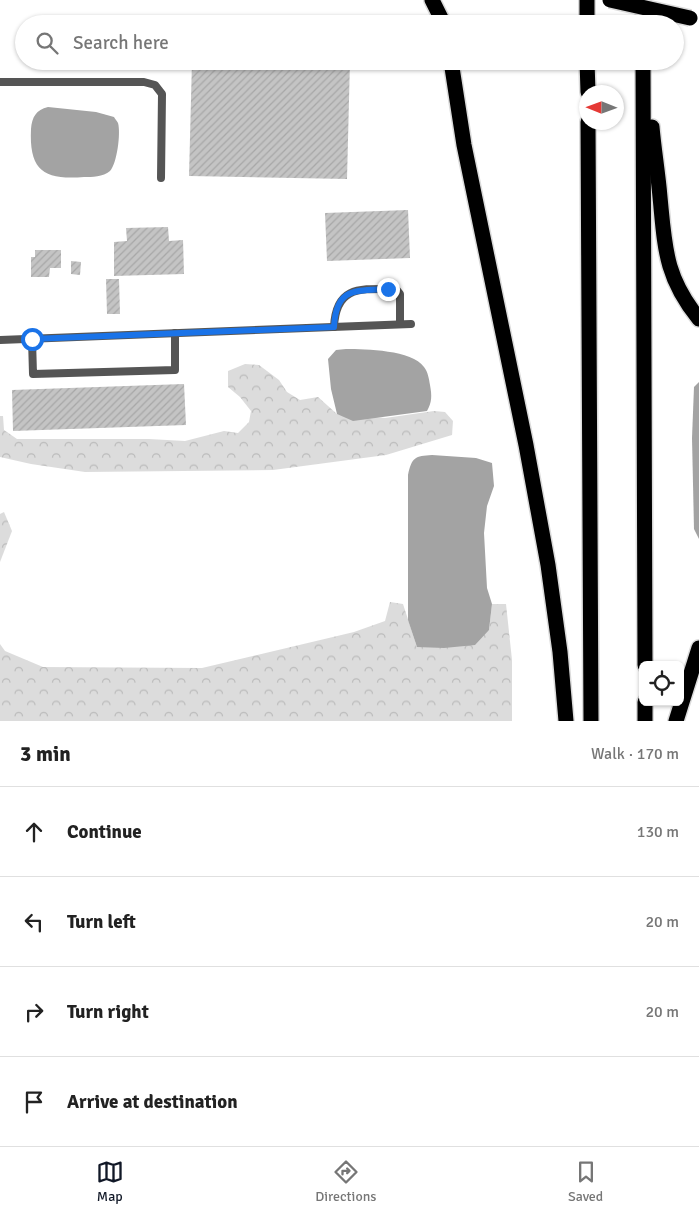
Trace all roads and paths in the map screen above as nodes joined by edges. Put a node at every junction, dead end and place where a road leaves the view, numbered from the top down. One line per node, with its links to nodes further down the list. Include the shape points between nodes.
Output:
1 (432, 0): 6 (highway)
2 (447, 0): 7 (highway)
3 (587, 0): 8 (highway)
4 (610, 0): 10 (highway, bridge)
5 (643, 0): 9 (highway)
6 (440, 15)
7 (446, 15)
8 (587, 15)
9 (643, 15)
10 (677, 15)
11 (452, 70): 29 (highway, via 464,146 548,565)
12 (587, 70): 16 (highway)
13 (644, 70): 27 (highway)
14 (645, 70): 19 (highway, via 664,246 680,292)
15 (0, 82): 18 (lane, via 155,84 162,94)
16 (588, 85)
17 (588, 130): 30 (highway)
18 (161, 178)
19 (699, 319)
20 (400, 324): 21 (lane); 22 (lane); 22 (lane, via 400,294 396,289 388,289 349,293 339,301)
21 (411, 324)
22 (334, 327): 23 (lane)
23 (175, 334): 24 (lane); 24 (lane, via 175,370 33,374)
24 (32, 339): 25 (lane)
25 (0, 340)
26 (699, 648): 32 (highway)
27 (645, 661)
28 (645, 706): 31 (highway)
29 (566, 721)
30 (591, 721)
31 (645, 721)
32 (676, 721)

